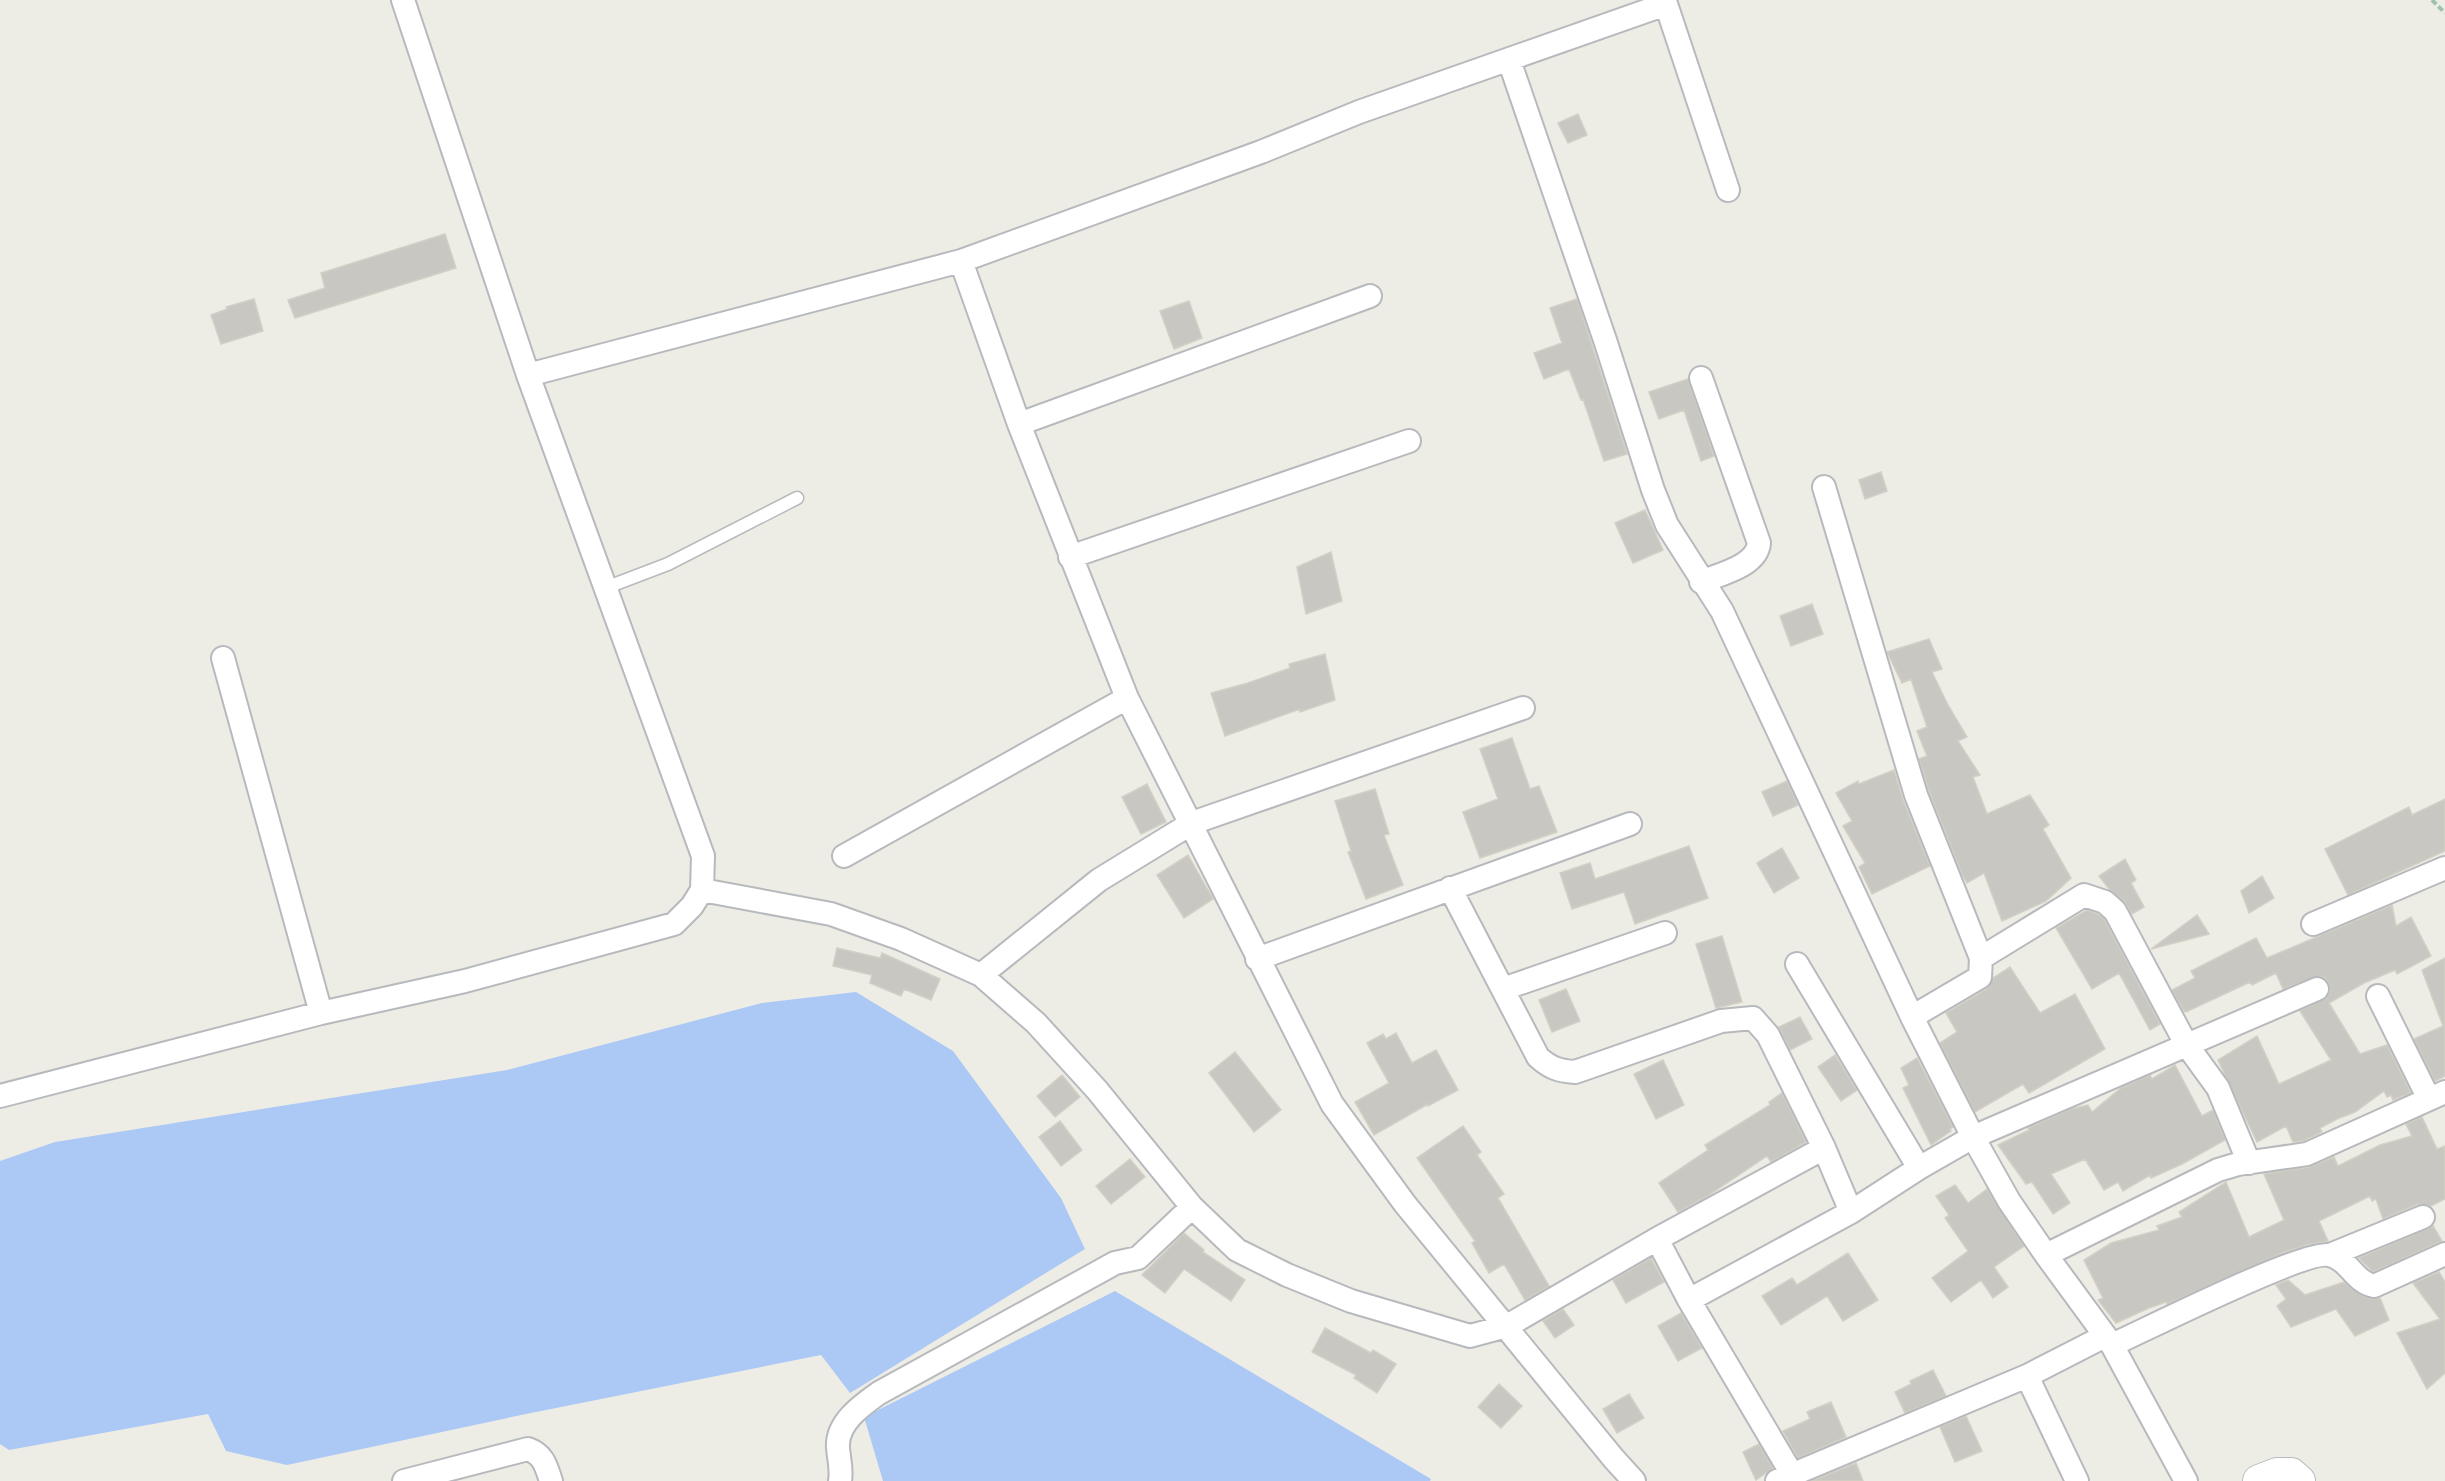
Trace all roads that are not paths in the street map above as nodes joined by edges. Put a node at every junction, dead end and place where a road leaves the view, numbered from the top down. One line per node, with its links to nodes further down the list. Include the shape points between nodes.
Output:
1 (403, 0): 6 (street)
2 (1509, 60): 3 (street, via 1666,4); 4 (street); 13 (street, via 1653,490 1667,525)
3 (1728, 190)
4 (961, 261): 6 (street); 8 (street)
5 (1370, 296): 8 (street)
6 (528, 375): 14 (street)
7 (1701, 378): 13 (street, via 1759,543 1750,560)
8 (1019, 424): 12 (street)
9 (1409, 441): 12 (street)
10 (1824, 487): 26 (street, via 1916,795)
11 (797, 498): 14 (lane, via 668,564)
12 (1070, 557): 16 (street)
13 (1701, 582): 34 (street, via 1722,612)
14 (605, 588): 23 (street, via 703,856)
15 (223, 658): 33 (street)
16 (1127, 698): 18 (street); 20 (street)
17 (1523, 708): 18 (street)
18 (1192, 823): 27 (street); 29 (street, via 1099,880)
19 (1630, 824): 22 (street)
20 (844, 856)
21 (2445, 868): 24 (street)
22 (1450, 888): 27 (street); 30 (street)
23 (702, 890): 29 (street, via 831,914 901,939); 33 (street, via 674,924 465,981)
24 (2313, 924)
25 (1665, 933): 30 (street)
26 (1981, 958): 34 (street, via 1980,977); 35 (street, via 2085,895 2105,902 2115,911)
27 (1257, 959): 50 (street, via 1332,1104 1405,1204)
28 (1797, 964): 41 (street)
29 (981, 975): 42 (street, via 1036,1023)
30 (1503, 989): 39 (street, via 1538,1057 1559,1071 1575,1072 1721,1021 1753,1018 1768,1035)
31 (2317, 989): 35 (street)
32 (2378, 996): 37 (street)
33 (321, 1013): 36 (street)
34 (1912, 1017): 38 (street)
35 (2186, 1044): 38 (street); 40 (street, via 2218,1088)
36 (0, 1096)
37 (2437, 1096): 40 (street, via 2307,1155)
38 (1973, 1137): 41 (street); 47 (street)
39 (1824, 1148): 43 (street); 45 (street)
40 (2249, 1163): 47 (street, via 2218,1170)
41 (1919, 1168): 43 (street)
42 (1192, 1206): 50 (street, via 1237,1250 1351,1301 1470,1336); 57 (street, via 1138,1258 1115,1263 879,1393 856,1410 847,1420 838,1445)
43 (1851, 1212): 49 (street)
44 (2423, 1216): 48 (street)
45 (1657, 1239): 49 (street); 50 (street)
46 (2445, 1254): 48 (street, via 2374,1286 2359,1280 2348,1265)
47 (2046, 1255): 51 (street)
48 (2330, 1255): 51 (street, via 2301,1261)
49 (1689, 1300): 53 (street)
50 (1506, 1326): 58 (street)
51 (2109, 1341): 52 (street); 59 (street)
52 (2027, 1377): 53 (street); 54 (street)
53 (1789, 1479)
54 (2075, 1480)
55 (404, 1481): 56 (street, via 528,1449 545,1461)
56 (551, 1481)
57 (840, 1481)
58 (1634, 1481)
59 (2186, 1481)
60 (2259, 1481): 61 (main road, via 2291,1474)
61 (2298, 1481)

